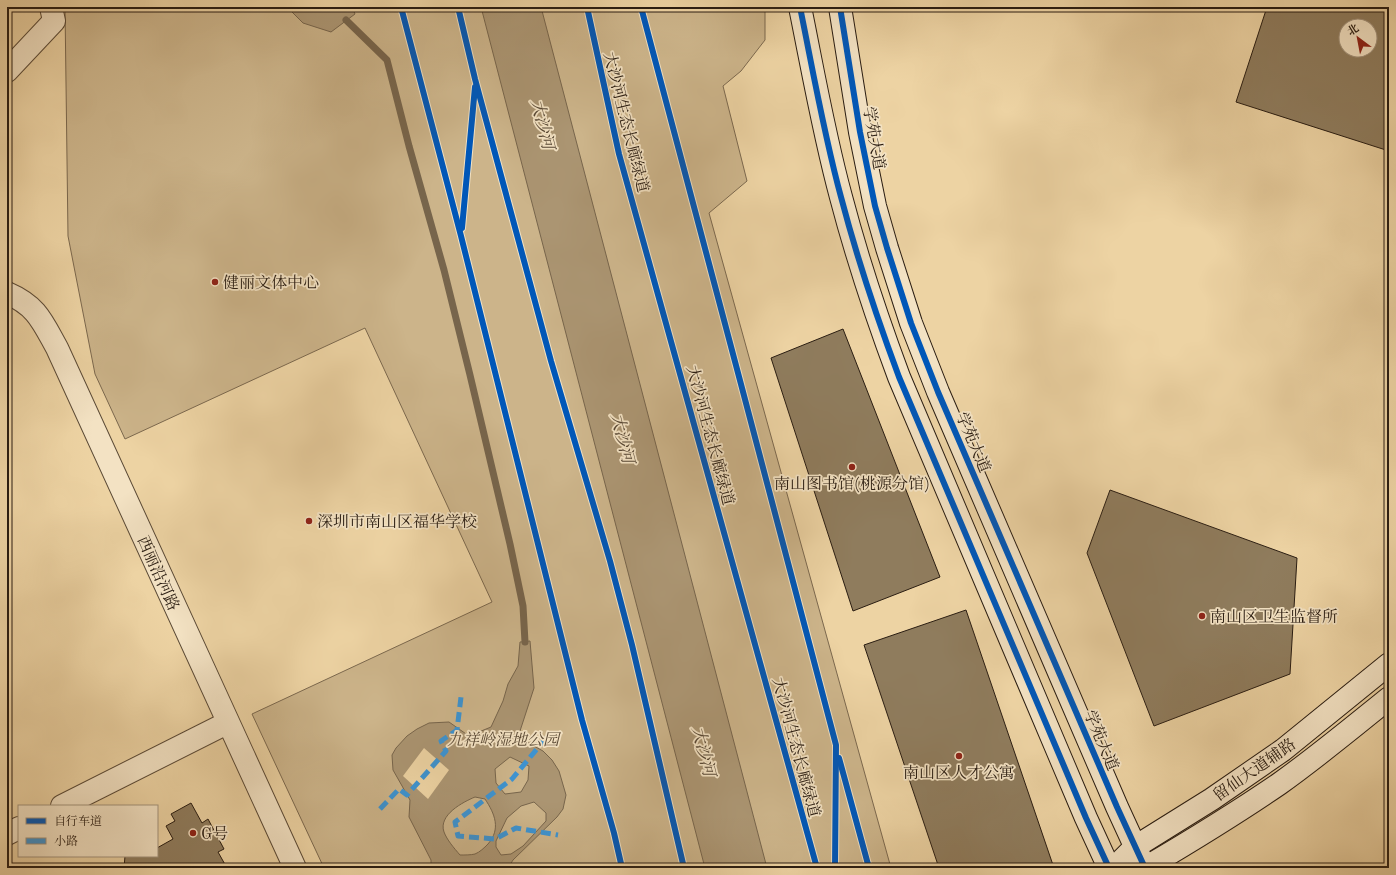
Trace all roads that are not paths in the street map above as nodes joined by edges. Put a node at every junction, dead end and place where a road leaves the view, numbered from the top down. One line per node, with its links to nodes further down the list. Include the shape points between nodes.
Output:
1 (51, 7): 4 (street, via 54,21)
2 (800, 7): 14 (street, via 841,198 860,266 887,345 1079,803)
3 (840, 7): 12 (street, 学苑大道, via 866,168 887,248 911,323 938,392)
4 (7, 71)
5 (7, 293): 8 (street, 西丽沿河路, via 21,299 36,311 48,331)
6 (1389, 664): 12 (street, 留仙大道辅路, via 1283,750 1212,799)
7 (1389, 698): 16 (street, 留仙大道辅路, via 1280,783 1222,822)
8 (227, 723): 9 (street); 13 (street, 西丽沿河路)
9 (64, 805)
10 (18, 828): 11 (street)
11 (7, 834)
12 (1135, 847): 15 (street, 留仙大道辅路); 16 (street, 学苑大道)
13 (295, 868)
14 (1109, 868)
15 (1116, 868)
16 (1145, 868)

